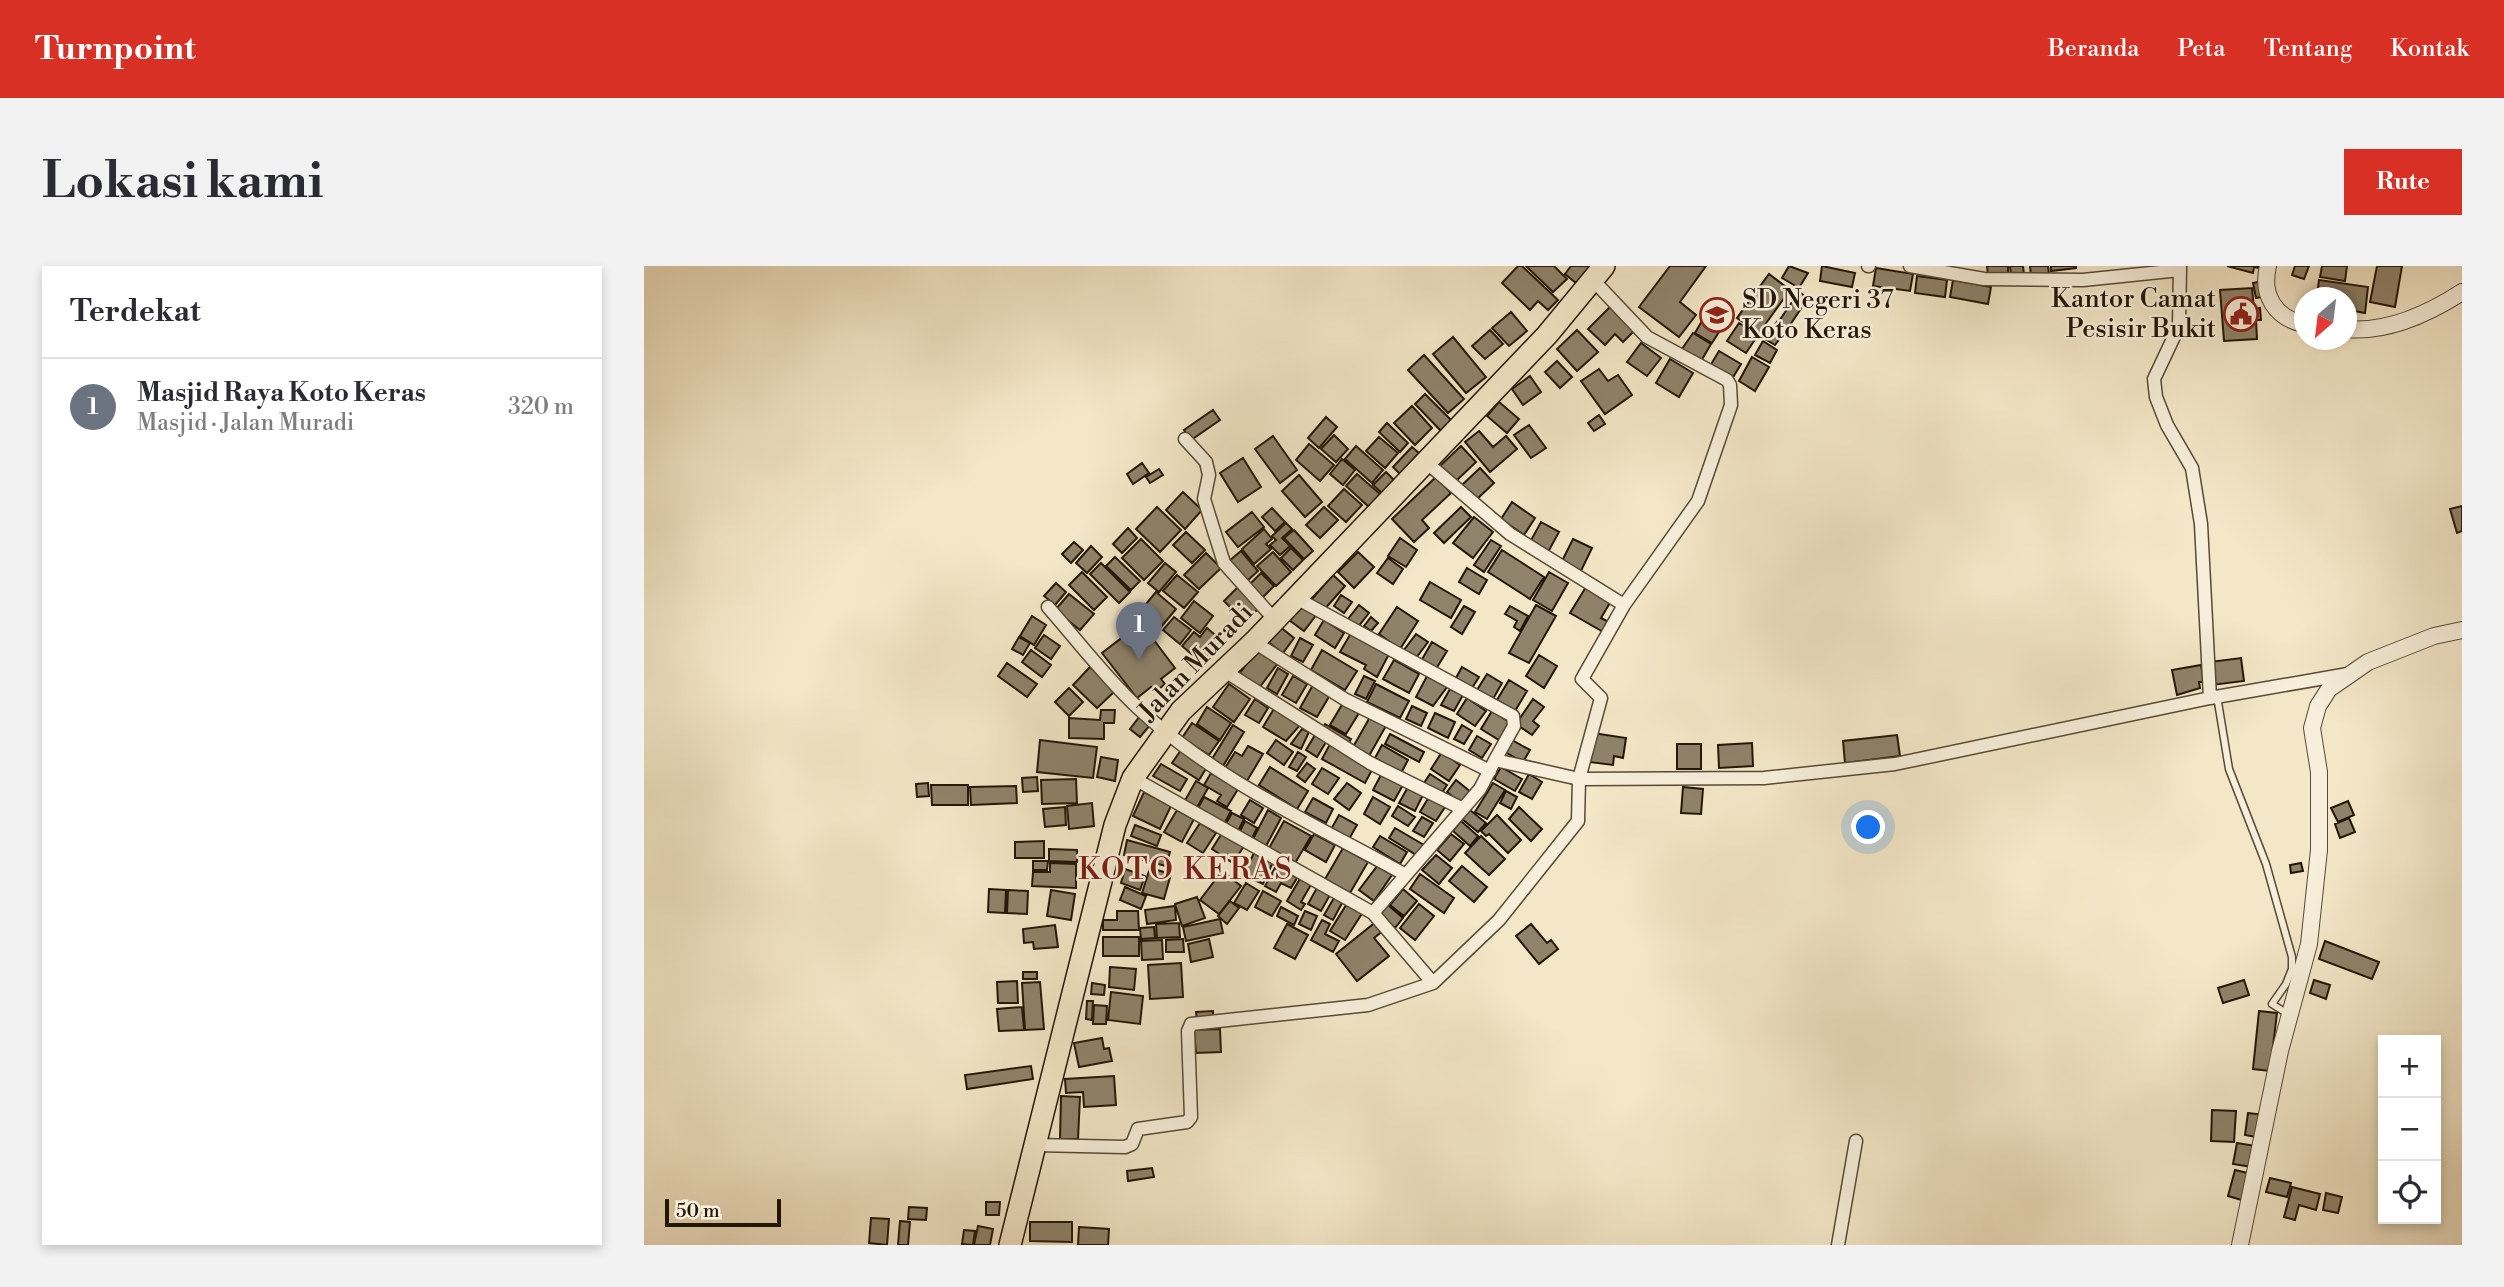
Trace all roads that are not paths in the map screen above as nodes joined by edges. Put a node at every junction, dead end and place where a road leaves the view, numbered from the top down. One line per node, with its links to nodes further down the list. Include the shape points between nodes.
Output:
1 (1910, 266): 4 (street)
2 (2268, 266): 7 (street, via 2267,294)
3 (2180, 268): 4 (street, via 2083,280); 19 (street, via 2179,326 2154,379 2167,425 2192,468 2201,524)
4 (1983, 272)
5 (1599, 273): 10 (highway, Jalan Muradi, via 1547,335); 12 (street, via 1647,337 1730,385 1731,405 1698,501)
6 (2462, 292): 8 (street, via 2414,318)
7 (2294, 322)
8 (2357, 328)
9 (1185, 439): 14 (street, via 1206,463 1209,475 1204,499 1224,563)
10 (1426, 462): 11 (highway, Jalan Muradi); 12 (street, via 1510,534)
11 (1296, 598): 14 (highway, Jalan Muradi); 21 (street, via 1513,716 1514,726)
12 (1624, 605): 23 (street, via 1582,679 1601,698)
13 (1048, 607): 20 (street, via 1136,706)
14 (1275, 620): 16 (highway, Jalan Muradi)
15 (2462, 630): 18 (street, via 2413,644)
16 (1254, 642): 17 (highway, Jalan Muradi); 21 (street, via 1346,699)
17 (1223, 670): 20 (highway, Jalan Muradi); 24 (street, via 1370,763)
18 (2348, 674): 19 (street); 28 (street, via 2329,689 2312,728 2319,772 2319,850 2309,944)
19 (2214, 697): 23 (street, via 1895,764 1764,778); 28 (lane, via 2229,769 2285,923 2292,970 2272,1004)
20 (1165, 731): 22 (highway, Jalan Muradi); 25 (street, via 1221,772)
21 (1492, 765): 23 (street); 24 (street)
22 (1133, 778): 26 (street); 30 (highway, Jalan Muradi, via 1115,825)
23 (1578, 779): 27 (street, via 1578,821 1499,920)
24 (1463, 809): 25 (street)
25 (1404, 874): 26 (street)
26 (1373, 913): 27 (street)
27 (1433, 983): 30 (street, via 1368,1005 1191,1024 1191,1117 1187,1122 1138,1129 1132,1144 1125,1147)
28 (2289, 1014): 33 (street)
29 (1856, 1141): 32 (street)
30 (1036, 1145): 31 (highway, Jalan Muradi)
31 (1010, 1245)
32 (1838, 1245)
33 (2240, 1245)

